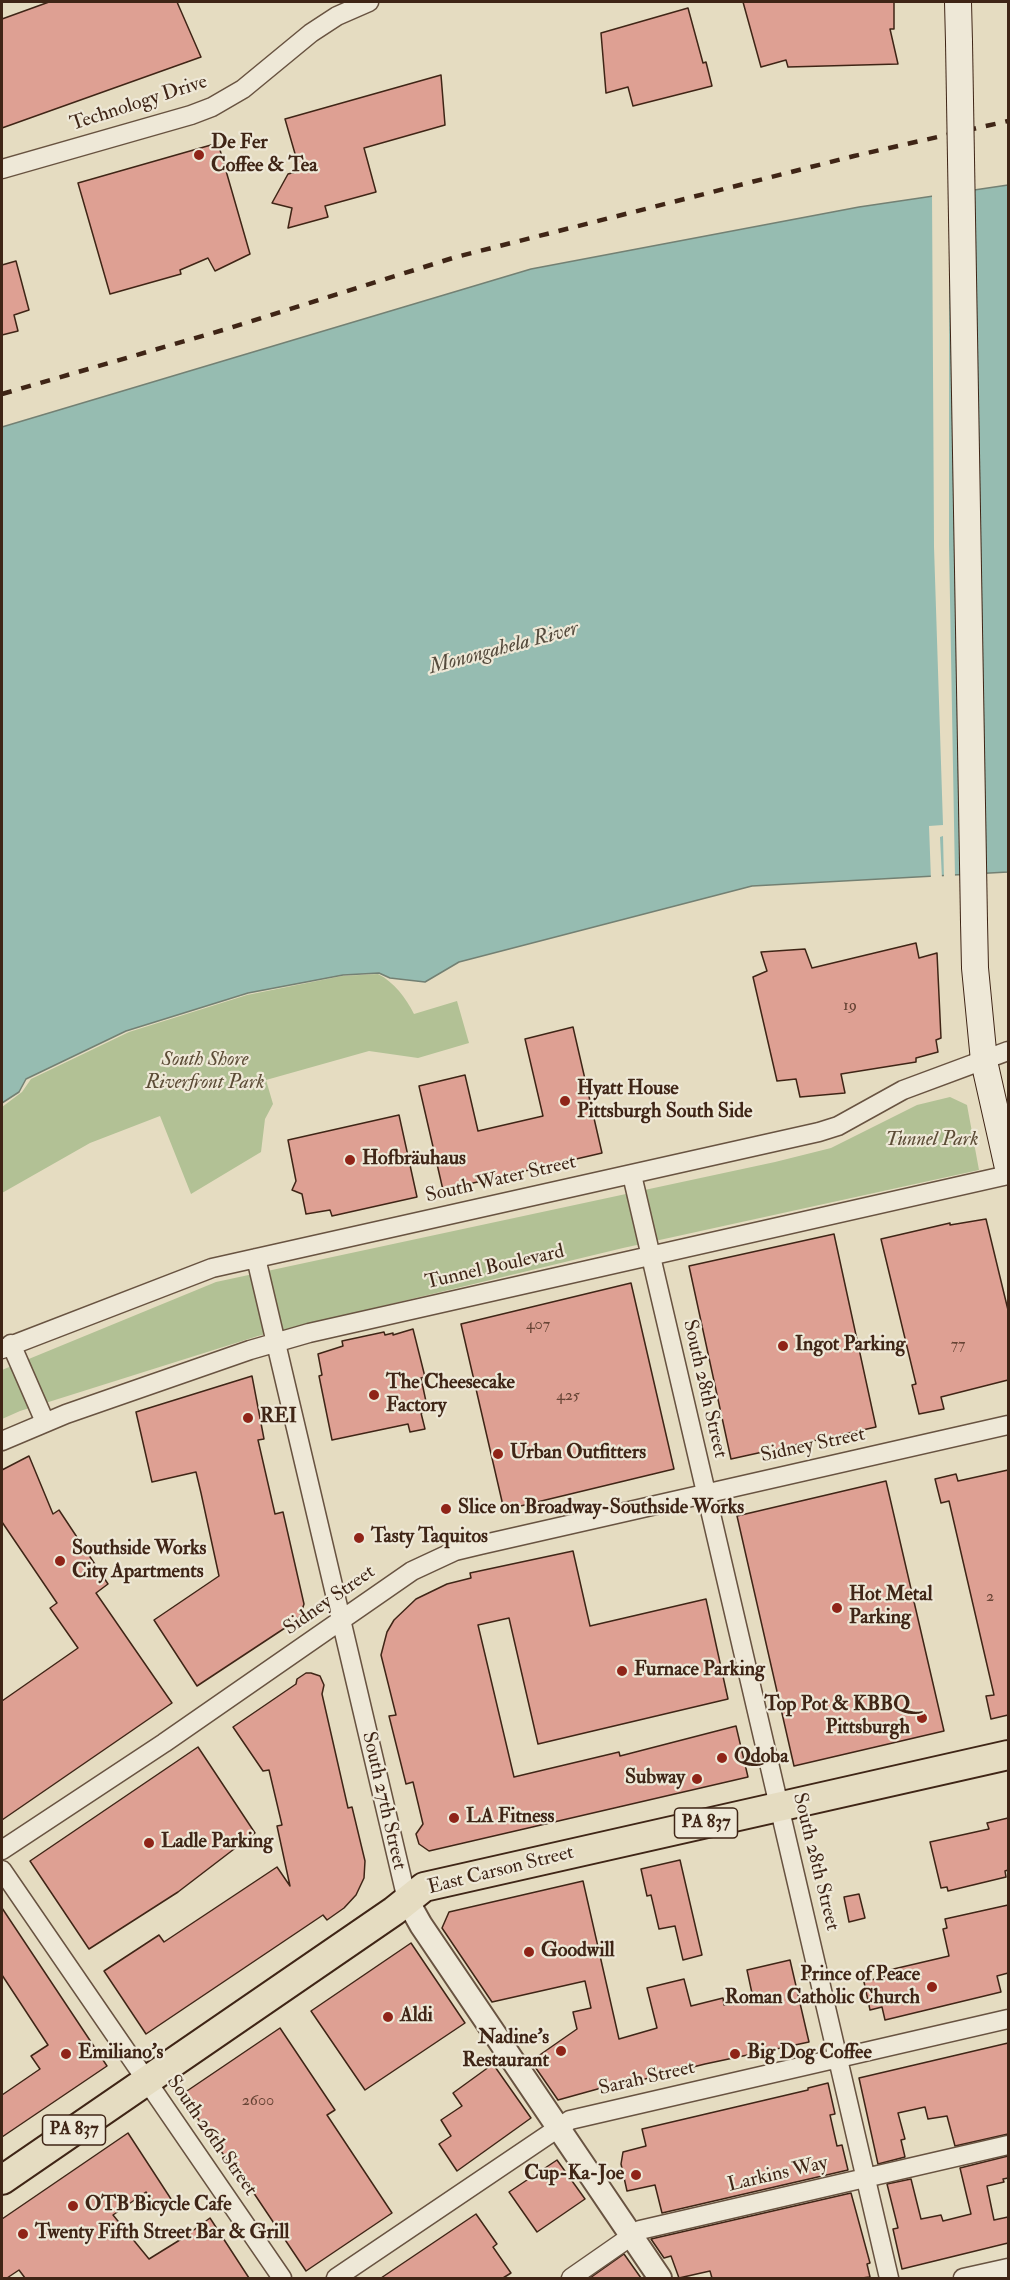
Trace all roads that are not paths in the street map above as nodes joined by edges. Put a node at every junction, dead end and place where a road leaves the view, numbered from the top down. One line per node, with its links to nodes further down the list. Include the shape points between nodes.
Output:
1 (369, 2): 3 (street, Technology Drive, via 317,29 257,79 212,107)
2 (958, 2): 5 (main road, bridge, via 975,968)
3 (2, 169)
4 (1008, 1051): 5 (street, South Water Street)
5 (984, 1061): 6 (main road); 7 (street, South Water Street, via 903,1090 838,1126)
6 (1008, 1168)
7 (632, 1175): 9 (street, South 28th Street); 10 (street, South Water Street)
8 (1008, 1175): 9 (street, Tunnel Boulevard)
9 (651, 1256): 11 (street, Tunnel Boulevard); 16 (street, South 28th Street)
10 (256, 1258): 11 (street, South 27th Street); 12 (street, South Water Street, via 212,1268)
11 (276, 1342): 13 (street, Tunnel Boulevard); 17 (street, South 27th Street)
12 (6, 1347): 13 (street)
13 (45, 1422): 15 (street, Tunnel Boulevard)
14 (1008, 1425): 16 (street, Sidney Street)
15 (2, 1441)
16 (705, 1493): 17 (street, Sidney Street, via 455,1551 412,1571); 19 (street, South 28th Street)
17 (340, 1622): 20 (street, Sidney Street); 22 (street, South 27th Street)
18 (1008, 1755): 19 (main road, East Carson Street / PA 837)
19 (778, 1807): 22 (main road, East Carson Street / PA 837, via 424,1887); 24 (street, South 28th Street)
20 (2, 1850)
21 (2, 1870): 25 (street, South 26th Street)
22 (407, 1900): 25 (main road, East Carson Street / PA 837); 26 (street, South 27th Street)
23 (1008, 2019): 24 (street, Sarah Street)
24 (839, 2058): 26 (street, Sarah Street, via 570,2120); 28 (street, South 28th Street)
25 (146, 2081): 29 (main road, East Carson Street / PA 837); 32 (street, South 26th Street)
26 (557, 2129): 30 (street, South 27th Street); 33 (street, Sarah Street)
27 (1008, 2145): 28 (street, Larkins Way)
28 (867, 2178): 30 (street, Larkins Way, via 640,2230); 36 (street, South 28th Street)
29 (2, 2180)
30 (631, 2237): 34 (street, Larkins Way); 35 (street, South 27th Street)
31 (1008, 2268): 37 (street)
32 (282, 2278)
33 (336, 2278)
34 (571, 2278)
35 (660, 2278)
36 (889, 2278)
37 (963, 2278)

